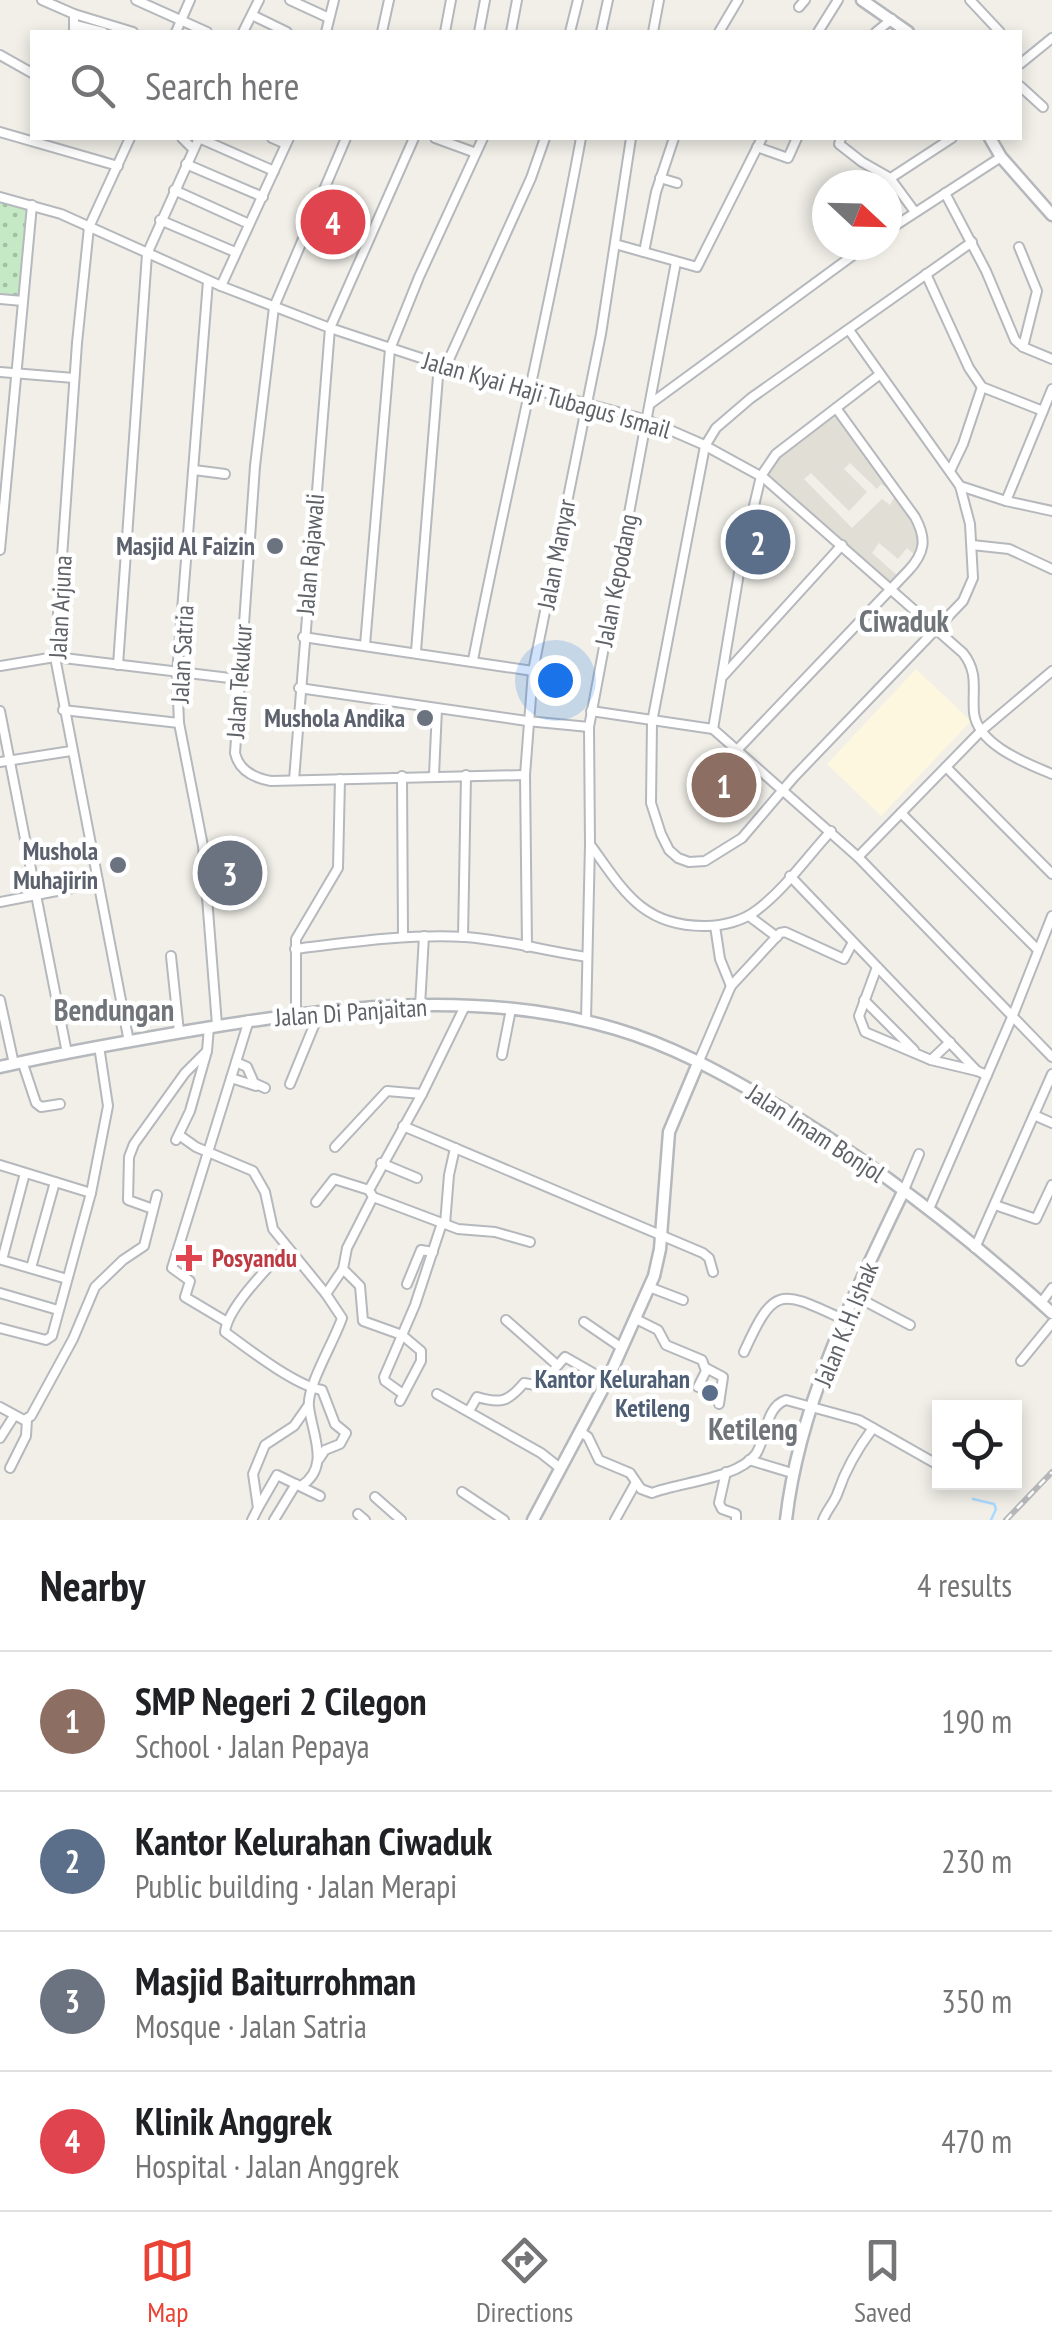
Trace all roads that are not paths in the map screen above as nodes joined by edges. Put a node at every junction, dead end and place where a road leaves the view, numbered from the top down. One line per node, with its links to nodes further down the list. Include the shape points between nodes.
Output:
1 (42, 0): 18 (street)
2 (136, 0): 22 (street)
3 (190, 0): 22 (street)
4 (259, 0): 19 (street)
5 (290, 0): 20 (street)
6 (334, 0): 20 (street)
7 (389, 0): 30 (street)
8 (452, 0): 31 (street)
9 (485, 0): 32 (street)
10 (518, 0): 33 (street)
11 (578, 0): 34 (street)
12 (608, 0): 35 (street)
13 (659, 0): 36 (street)
14 (738, 0): 37 (street)
15 (838, 0): 38 (street)
16 (862, 0): 21 (street)
17 (970, 0): 41 (street)
18 (74, 14): 23 (street); 24 (street)
19 (252, 15): 27 (street); 28 (street)
20 (329, 18): 29 (street)
21 (892, 19): 39 (street); 40 (street)
22 (181, 20): 25 (street); 26 (street)
23 (75, 29)
24 (126, 30)
25 (177, 30)
26 (204, 30)
27 (244, 30)
28 (284, 30)
29 (326, 30)
30 (382, 30)
31 (444, 30)
32 (479, 30)
33 (511, 30)
34 (570, 30)
35 (601, 30)
36 (652, 30)
37 (719, 30)
38 (819, 30)
39 (878, 30)
40 (906, 30)
41 (998, 30)
42 (1052, 38): 44 (street)
43 (0, 55): 45 (street)
44 (1022, 60)
45 (30, 73)
46 (1022, 88): 47 (street)
47 (1043, 107)
48 (0, 132): 72 (street)
49 (129, 140): 72 (street, Jalan Arjuna)
50 (184, 140): 68 (street)
51 (197, 140): 68 (street)
52 (203, 140): 75 (street)
53 (345, 140): 103 (street, Jalan Tekukur)
54 (413, 140): 104 (street, Jalan Rajawali)
55 (451, 140): 69 (street)
56 (483, 140): 69 (street)
57 (544, 140): 109 (street)
58 (580, 140): 115 (street)
59 (631, 140): 91 (street, Jalan Manyar)
60 (673, 140): 76 (street)
61 (761, 140): 67 (street)
62 (796, 140): 67 (street, via 788,158)
63 (949, 140): 74 (street)
64 (991, 140): 70 (street)
65 (288, 141): 75 (street)
66 (840, 141): 73 (street)
67 (757, 147): 97 (street, via 698,266)
68 (193, 149): 71 (street)
69 (476, 154): 107 (street)
70 (1001, 157): 79 (street); 85 (street)
71 (186, 164): 78 (street); 81 (street)
72 (118, 166): 89 (street, Jalan Arjuna)
73 (876, 170)
74 (902, 170)
75 (274, 171): 81 (street)
76 (660, 178): 77 (street); 94 (street)
77 (677, 183)
78 (174, 190): 86 (street); 88 (street)
79 (945, 192): 84 (street); 90 (street)
80 (902, 194): 84 (street)
81 (263, 196): 88 (street)
82 (0, 197): 83 (street, Jalan Kyai Haji Tubagus Ismail)
83 (32, 205): 89 (street, Jalan Kyai Haji Tubagus Ismail); 102 (street)
84 (915, 212): 87 (street)
85 (1052, 215)
86 (160, 220): 93 (street); 95 (street)
87 (902, 221)
88 (249, 224): 93 (street)
89 (89, 227): 95 (street, Jalan Kyai Haji Tubagus Ismail); 113 (street, Jalan Arjuna)
90 (972, 242): 98 (street); 106 (street, via 1008,328)
91 (615, 244): 94 (street); 117 (street, Jalan Manyar)
92 (1020, 246): 106 (street, via 1037,294)
93 (236, 252): 100 (street)
94 (644, 252): 97 (street)
95 (146, 254): 99 (street, Jalan Kyai Haji Tubagus Ismail); 141 (street)
96 (847, 260): 118 (street)
97 (676, 262): 118 (street, Jalan Kepodang)
98 (926, 274): 105 (street); 114 (street)
99 (208, 281): 100 (street, Jalan Kyai Haji Tubagus Ismail); 124 (street, Jalan Satria)
100 (221, 286): 103 (street, Jalan Kyai Haji Tubagus Ismail)
101 (0, 298): 102 (street)
102 (22, 301): 111 (street)
103 (274, 307): 104 (street, Jalan Kyai Haji Tubagus Ismail); 147 (street, Jalan Tekukur)
104 (330, 328): 107 (street, Jalan Kyai Haji Tubagus Ismail); 136 (street, Jalan Rajawali)
105 (849, 330): 112 (street); 122 (street, via 752,398)
106 (1023, 347): 108 (street)
107 (390, 349): 109 (street, Jalan Kyai Haji Tubagus Ismail); 137 (street)
108 (1052, 359)
109 (443, 365): 115 (street, Jalan Kyai Haji Tubagus Ismail); 138 (street)
110 (0, 372): 111 (street)
111 (15, 374): 113 (street); 132 (street)
112 (880, 375): 119 (street); 123 (street)
113 (74, 378): 139 (street, Jalan Arjuna)
114 (982, 387): 120 (street); 123 (street)
115 (530, 388): 117 (street, Jalan Kyai Haji Tubagus Ismail); 140 (street)
116 (1052, 389): 120 (street)
117 (587, 402): 121 (street, Jalan Kyai Haji Tubagus Ismail); 143 (street, Jalan Manyar)
118 (650, 404): 121 (street, Jalan Kepodang)
119 (836, 408): 126 (street, via 772,457); 134 (street, via 923,535 917,562)
120 (1043, 412): 128 (street)
121 (646, 420): 122 (street, Jalan Kyai Haji Tubagus Ismail); 152 (street, Jalan Kepodang)
122 (705, 446): 126 (street, Jalan Kyai Haji Tubagus Ismail); 154 (street)
123 (951, 469): 127 (street)
124 (194, 470): 125 (street); 145 (street, Jalan Satria)
125 (226, 474)
126 (761, 476): 131 (street, Jalan Kyai Haji Tubagus Ismail); 146 (street)
127 (960, 486): 128 (street); 130 (street)
128 (1006, 501): 129 (street)
129 (1052, 510)
130 (972, 545): 133 (street, via 1008,549); 135 (street, via 968,595)
131 (842, 546): 134 (street, Jalan Kyai Haji Tubagus Ismail); 146 (street)
132 (0, 550)
133 (1052, 568)
134 (892, 588): 135 (street, Jalan Kyai Haji Tubagus Ismail); 159 (street)
135 (935, 628): 158 (street, Jalan Kyai Haji Tubagus Ismail, via 972,664 974,718); 170 (street)
136 (303, 636): 137 (street); 148 (street, Jalan Rajawali)
137 (365, 644): 138 (street)
138 (416, 651): 140 (street)
139 (55, 658): 141 (street); 142 (street); 150 (street, Jalan Arjuna)
140 (474, 660): 143 (street)
141 (118, 665): 145 (street)
142 (0, 666)
143 (532, 671): 153 (street, Jalan Manyar)
144 (1052, 671): 158 (street)
145 (177, 674): 147 (street); 155 (street, Jalan Satria)
146 (724, 675): 157 (street)
147 (238, 679): 169 (street, Jalan Tekukur, via 237,763 263,779)
148 (299, 688): 149 (street); 169 (street, Jalan Rajawali)
149 (437, 709): 153 (street); 164 (street)
150 (63, 710): 155 (street); 160 (street, Jalan Arjuna)
151 (0, 711): 161 (street)
152 (591, 711): 154 (street); 156 (street, Jalan Kepodang)
153 (527, 721): 156 (street); 166 (street, Jalan Manyar)
154 (652, 722): 157 (street); 170 (street, via 651,804 660,834 678,858 697,863 724,852)
155 (179, 723): 205 (street, Jalan Satria, via 204,846)
156 (589, 727): 173 (street, Jalan Kepodang)
157 (713, 729): 159 (street)
158 (982, 731): 162 (street); 163 (street)
159 (738, 750): 170 (street)
160 (70, 751): 161 (street); 177 (street, Jalan Arjuna)
161 (5, 761): 178 (street)
162 (946, 767): 171 (street); 175 (street)
163 (1052, 774)
164 (434, 775): 165 (street, Jalan Tekukur); 167 (street, Jalan Tekukur)
165 (466, 775): 166 (street, Jalan Tekukur); 185 (street)
166 (524, 775): 188 (street, Jalan Manyar)
167 (402, 776): 168 (street, Jalan Tekukur); 184 (street)
168 (340, 779): 169 (street, Jalan Tekukur); 190 (street, via 338,868 300,928)
169 (294, 780)
170 (784, 790): 172 (street)
171 (900, 813): 174 (street); 189 (street)
172 (831, 832): 174 (street); 176 (street)
173 (590, 844): 182 (street, via 631,900 651,915); 192 (street, Jalan Kepodang)
174 (858, 857): 202 (street)
175 (1052, 874)
176 (790, 876): 180 (street); 187 (street)
177 (98, 883): 178 (street); 207 (street, Jalan Arjuna)
178 (36, 896): 179 (street); 211 (street)
179 (0, 902)
180 (749, 916): 182 (street); 186 (street)
181 (1052, 916): 189 (street)
182 (714, 926): 194 (street)
183 (424, 936): 184 (street); 185 (street); 197 (street)
184 (403, 937): 190 (street)
185 (463, 937): 188 (street)
186 (777, 937): 187 (street, via 784,932 844,959); 194 (street)
187 (853, 942): 193 (street)
188 (526, 947): 192 (street)
189 (1037, 948): 202 (street)
190 (295, 949): 201 (street)
191 (171, 956): 206 (street)
192 (587, 958): 204 (street, Jalan Kepodang)
193 (877, 967): 196 (street); 208 (street)
194 (730, 986): 216 (street)
195 (0, 1000): 218 (street)
196 (864, 1000): 212 (street); 212 (street, via 862,1028)
197 (420, 1006): 198 (street, Jalan Di Panjaitan); 200 (street, Jalan Di Panjaitan)
198 (465, 1006): 199 (street, Jalan Di Panjaitan); 224 (street)
199 (512, 1009): 204 (street, Jalan Di Panjaitan); 213 (street)
200 (320, 1012): 201 (street, Jalan Di Panjaitan); 223 (street)
201 (296, 1013): 203 (street, Jalan Di Panjaitan)
202 (1013, 1016): 214 (street); 220 (street)
203 (249, 1020): 205 (street, Jalan Di Panjaitan); 217 (street)
204 (586, 1021): 216 (street, Jalan Di Panjaitan)
205 (213, 1026): 206 (street, Jalan Di Panjaitan); 210 (street, Jalan Satria)
206 (179, 1032): 207 (street, Jalan Di Panjaitan)
207 (128, 1042): 209 (street, Jalan Di Panjaitan)
208 (950, 1042): 215 (street); 220 (street)
209 (99, 1046): 211 (street, Jalan Di Panjaitan); 240 (street, via 108,1106)
210 (207, 1051): 231 (street, Jalan Satria, via 178,1137); 245 (street, via 132,1149 128,1200)
211 (67, 1053): 218 (street, Jalan Di Panjaitan)
212 (917, 1053): 215 (street)
213 (502, 1055)
214 (1052, 1057)
215 (931, 1060): 220 (street)
216 (699, 1061): 239 (street, Jalan Imam Bonjol); 248 (street, via 669,1132)
217 (236, 1062): 222 (street); 222 (street, via 250,1068 261,1087)
218 (18, 1063): 219 (street, Jalan Di Panjaitan); 225 (street, via 38,1105)
219 (0, 1067)
220 (982, 1073): 246 (street)
221 (1052, 1074): 226 (street)
222 (231, 1078): 231 (street)
223 (290, 1084)
224 (422, 1094): 228 (street); 229 (street, via 387,1091)
225 (60, 1104)
226 (1034, 1115): 227 (street); 244 (street)
227 (1052, 1123)
228 (402, 1126): 230 (street); 233 (street)
229 (335, 1147)
230 (455, 1148): 247 (street); 248 (street)
231 (208, 1152): 250 (street, via 245,1165 258,1178 271,1225); 270 (street, via 172,1268 190,1281 185,1297)
232 (919, 1154): 239 (street)
233 (381, 1163): 236 (street); 241 (street)
234 (0, 1165): 235 (street)
235 (24, 1173): 237 (street); 253 (street, via 2,1258)
236 (417, 1178)
237 (55, 1182): 240 (street); 253 (street)
238 (1052, 1186): 244 (street, via 1036,1219)
239 (904, 1190): 246 (street, Jalan Imam Bonjol); 262 (street, Jalan K.H. Ishak)
240 (91, 1192): 256 (street)
241 (371, 1193): 243 (street, via 334,1179); 247 (street); 254 (street)
242 (157, 1195): 245 (street)
243 (316, 1202)
244 (995, 1205): 251 (street)
245 (153, 1209): 291 (street, via 144,1246 95,1287)
246 (929, 1210): 251 (street, Jalan Imam Bonjol)
247 (443, 1223): 249 (street); 252 (street)
248 (661, 1238): 255 (street, via 703,1253); 258 (street)
249 (530, 1242)
250 (286, 1247): 261 (street); 270 (street)
251 (975, 1248): 264 (street, Jalan Imam Bonjol)
252 (433, 1252): 257 (street, via 420,1252); 275 (street)
253 (31, 1268): 256 (street)
254 (344, 1270): 261 (street); 275 (street, via 360,1286 364,1320)
255 (712, 1272)
256 (66, 1279): 265 (street)
257 (408, 1284)
258 (649, 1287): 263 (street); 267 (street)
259 (1052, 1288): 264 (street)
260 (0, 1293): 265 (street)
261 (326, 1294): 283 (street, via 342,1318)
262 (855, 1296): 269 (street, Jalan K.H. Ishak); 273 (street)
263 (683, 1300)
264 (1042, 1303): 266 (street, Jalan Imam Bonjol)
265 (58, 1310): 274 (street, via 48,1340)
266 (1052, 1312)
267 (636, 1319): 276 (street); 280 (street)
268 (506, 1320): 279 (street)
269 (844, 1320): 277 (street, via 783,1298 768,1304); 287 (street, Jalan K.H. Ishak)
270 (227, 1322): 283 (street, via 224,1332)
271 (584, 1322): 276 (street)
272 (1052, 1324): 278 (street)
273 (910, 1325)
274 (0, 1328)
275 (402, 1335): 275 (street, via 384,1379 402,1397 421,1355)
276 (622, 1348): 281 (street)
277 (744, 1352)
278 (1020, 1361)
279 (558, 1365): 281 (street, via 568,1358); 289 (street, via 540,1386 524,1383 500,1403 478,1397)
280 (706, 1368): 282 (street); 285 (street, via 723,1377)
281 (608, 1381): 293 (street)
282 (698, 1387)
283 (312, 1390): 286 (street); 295 (street, via 322,1390 335,1424 346,1433)
284 (438, 1394): 289 (street)
285 (719, 1404)
286 (308, 1406): 295 (street); 307 (street, via 294,1426 265,1445 253,1474)
287 (814, 1406): 292 (street); 296 (street, via 780,1401); 301 (street, Jalan K.H. Ishak)
288 (0, 1407): 290 (street)
289 (470, 1411): 299 (street)
290 (14, 1416): 291 (street); 294 (street)
291 (28, 1419): 298 (street)
292 (873, 1428): 297 (street); 317 (street)
293 (582, 1432): 299 (street); 302 (street, via 599,1460 630,1473)
294 (0, 1438)
295 (320, 1460): 303 (street)
296 (749, 1460): 300 (street); 301 (street)
297 (932, 1461)
298 (10, 1468)
299 (560, 1468): 313 (street)
300 (726, 1472): 302 (street, via 652,1493); 315 (street, via 719,1503)
301 (792, 1473): 316 (street, Jalan K.H. Ishak)
302 (635, 1484): 314 (street)
303 (298, 1485): 305 (street); 307 (street, via 276,1475); 310 (street)
304 (462, 1492): 308 (street)
305 (320, 1496)
306 (374, 1497): 311 (street)
307 (258, 1510): 309 (street); 310 (street)
308 (492, 1517): 312 (street)
309 (252, 1520)
310 (274, 1520)
311 (401, 1520)
312 (504, 1520)
313 (533, 1520)
314 (615, 1520)
315 (736, 1520)
316 (786, 1520)
317 (823, 1520)

